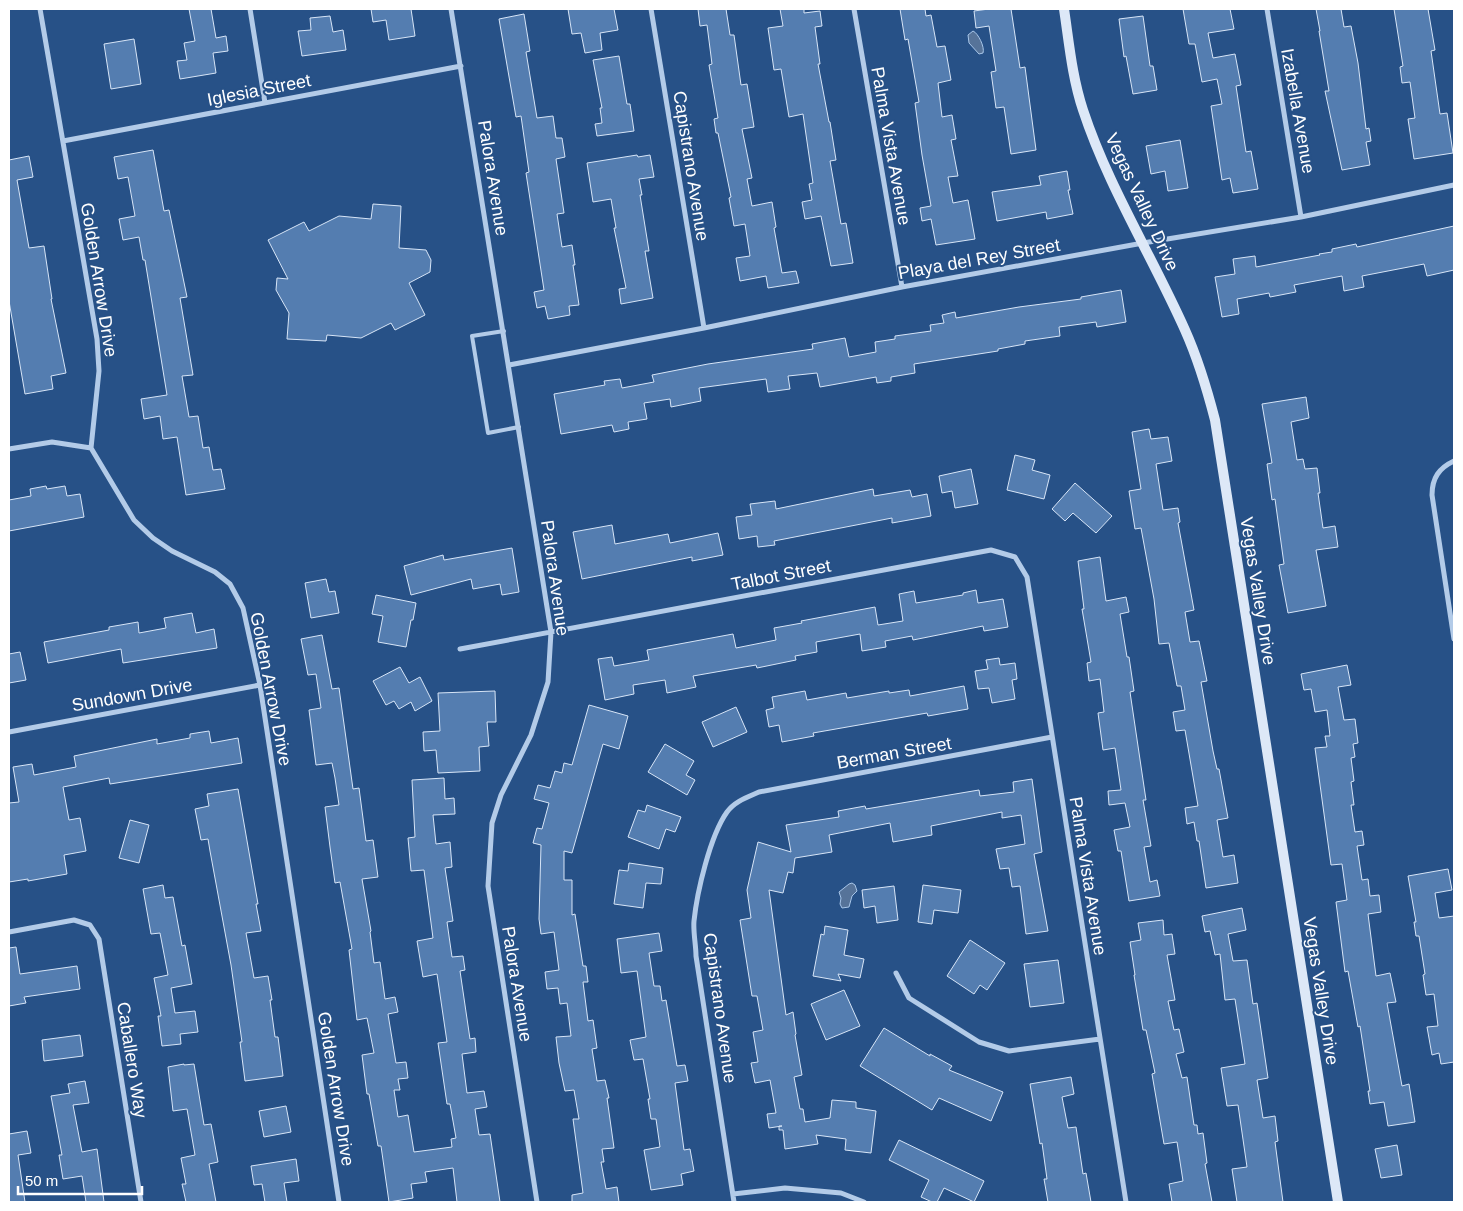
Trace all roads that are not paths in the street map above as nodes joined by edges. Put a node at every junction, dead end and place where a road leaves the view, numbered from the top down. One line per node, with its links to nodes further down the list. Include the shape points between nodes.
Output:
1 (40, 9): 10 (street, Golden Arrow Drive)
2 (250, 9): 9 (street)
3 (451, 9): 8 (street, Palora Avenue)
4 (651, 9): 15 (street, Capistrano Avenue)
5 (854, 9): 14 (street, Palma Vista Avenue)
6 (1064, 9): 13 (street, Vegas Valley Drive, via 1082,108 1096,147)
7 (1267, 9): 12 (street, Izabella Avenue)
8 (460, 66): 9 (street, Iglesia Street); 16 (street, Palora Avenue)
9 (265, 103): 10 (street, Iglesia Street)
10 (63, 141): 20 (street, Golden Arrow Drive, via 97,339 99,371)
11 (1454, 185): 12 (street, Playa del Rey Street)
12 (1301, 217): 13 (street, Playa del Rey Street)
13 (1143, 243): 14 (street, Playa del Rey Street); 40 (street, Vegas Valley Drive, via 1186,330 1202,371 1215,420)
14 (902, 287): 15 (street, Playa del Rey Street)
15 (704, 328): 17 (street, Playa del Rey Street)
16 (504, 331): 17 (street, Palora Avenue); 18 (lane, via 472,336 488,433)
17 (509, 365): 18 (street, Palora Avenue)
18 (519, 427): 23 (street, Palora Avenue)
19 (9, 448): 20 (street, via 52,442)
20 (91, 448): 26 (street, Golden Arrow Drive, via 134,520 153,538 215,572 230,584 243,608)
21 (1454, 461): 24 (street, via 1437,474 1432,488)
22 (1015, 557): 23 (street, Talbot Street, via 991,550); 28 (street, Palma Vista Avenue, via 1027,577)
23 (551, 632): 25 (street, Talbot Street); 36 (street, Palora Avenue, via 548,682 531,735 500,795 492,823 488,886)
24 (1454, 639)
25 (460, 648)
26 (260, 685): 27 (street, Sundown Drive); 35 (street, Golden Arrow Drive)
27 (9, 732)
28 (1052, 737): 29 (street, Berman Street, via 759,792); 32 (street, Palma Vista Avenue)
29 (742, 799): 33 (street, Capistrano Avenue, via 728,812 716,835 701,880 694,922 696,956)
30 (9, 932): 34 (street, Caballero Way, via 74,920 90,925 99,939)
31 (896, 973): 32 (street, via 909,998 980,1042 1010,1051)
32 (1100, 1039): 39 (street, Palma Vista Avenue)
33 (733, 1194): 37 (street, Capistrano Avenue); 38 (street, via 785,1188 841,1193)
34 (141, 1202)
35 (339, 1202)
36 (537, 1202)
37 (734, 1202)
38 (864, 1202)
39 (1126, 1202)
40 (1338, 1202)

